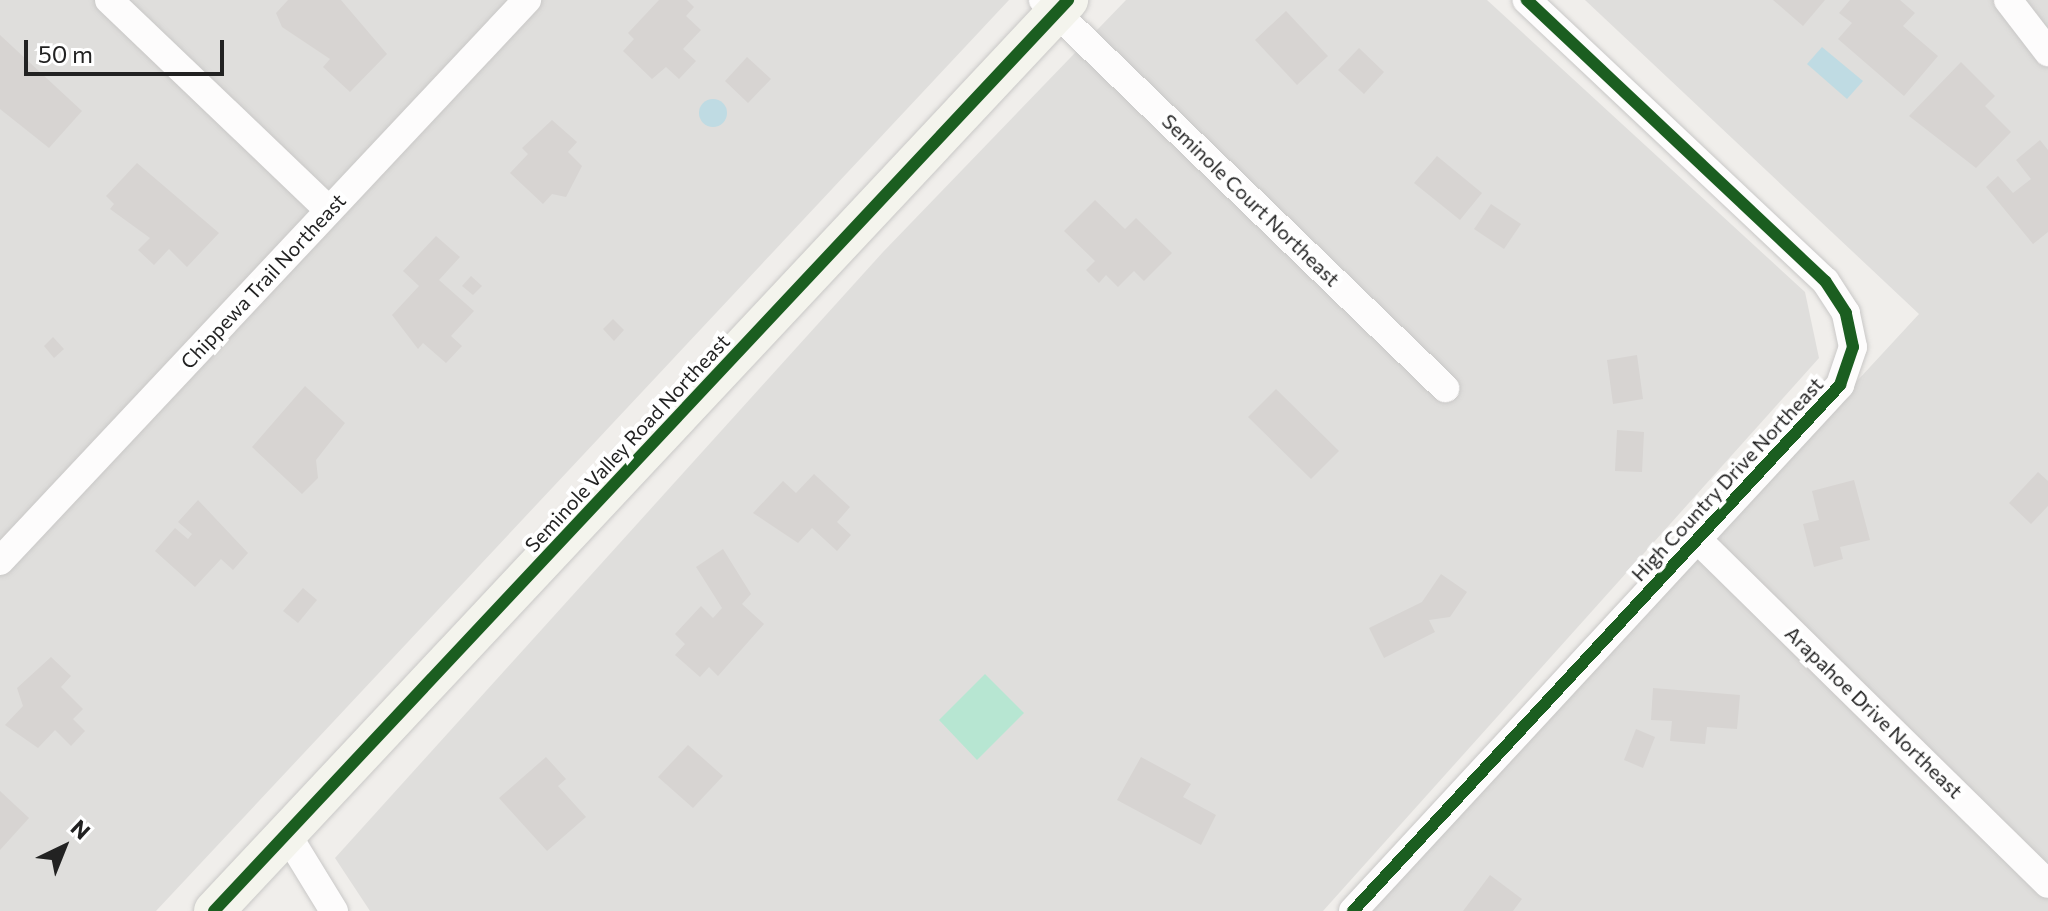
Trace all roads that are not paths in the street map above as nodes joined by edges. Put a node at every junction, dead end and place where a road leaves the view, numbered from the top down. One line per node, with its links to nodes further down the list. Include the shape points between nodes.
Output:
1 (109, 0): 7 (street)
2 (527, 0): 7 (street, Chippewa Trail Northeast)
3 (1527, 0): 9 (street, High Country Drive Northeast, via 1825,281 1846,313 1853,347 1840,385)
4 (2008, 0): 6 (street)
5 (1056, 4): 8 (street, Seminole Court Northeast); 11 (street, Seminole Valley Road Northeast)
6 (2048, 52)
7 (329, 210): 10 (street, Chippewa Trail Northeast)
8 (1445, 388)
9 (1699, 541): 12 (street, Arapahoe Drive Northeast); 15 (street, High Country Drive Northeast)
10 (0, 561)
11 (288, 836): 13 (street, Seminole Valley Road Northeast); 14 (street)
12 (2048, 884)
13 (214, 911)
14 (334, 911)
15 (1353, 911)

